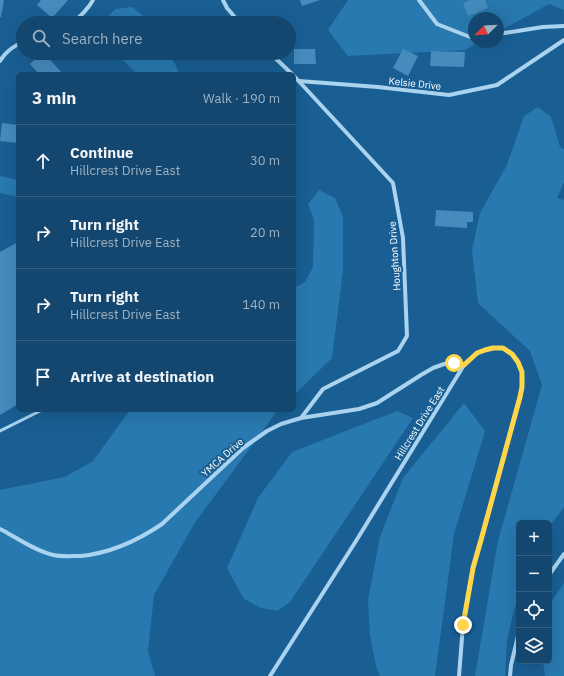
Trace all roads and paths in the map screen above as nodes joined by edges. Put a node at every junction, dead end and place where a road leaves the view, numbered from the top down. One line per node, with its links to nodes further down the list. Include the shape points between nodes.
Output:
1 (93, 0): 4 (street)
2 (223, 0): 5 (street)
3 (419, 0): 8 (street, via 437,24)
4 (81, 16)
5 (234, 16)
6 (564, 26): 7 (street)
7 (504, 33)
8 (468, 36)
9 (564, 40): 15 (street, Kelsie Drive, via 497,85 449,95)
10 (16, 45): 11 (street)
11 (0, 60)
12 (277, 60): 13 (street)
13 (290, 72)
14 (296, 78): 15 (street, Houghton Drive)
15 (299, 81): 18 (street, Houghton Drive, via 393,183 402,238 407,336 398,351 323,389)
16 (464, 365): 18 (street, YMCA Drive, via 454,363 433,368 378,403 359,410); 24 (street, Hillcrest Drive East); 25 (street, Hillcrest Drive East, via 481,351 503,348 518,362 522,372 522,387 473,568 463,625)
17 (38, 412): 19 (lane)
18 (301, 418): 20 (street, YMCA Drive, via 267,430 243,448 162,524 123,546 92,555 53,555 37,550)
19 (0, 431)
20 (0, 530)
21 (564, 554): 22 (street)
22 (552, 571)
23 (516, 644): 26 (street)
24 (270, 676)
25 (460, 676)
26 (510, 676)

